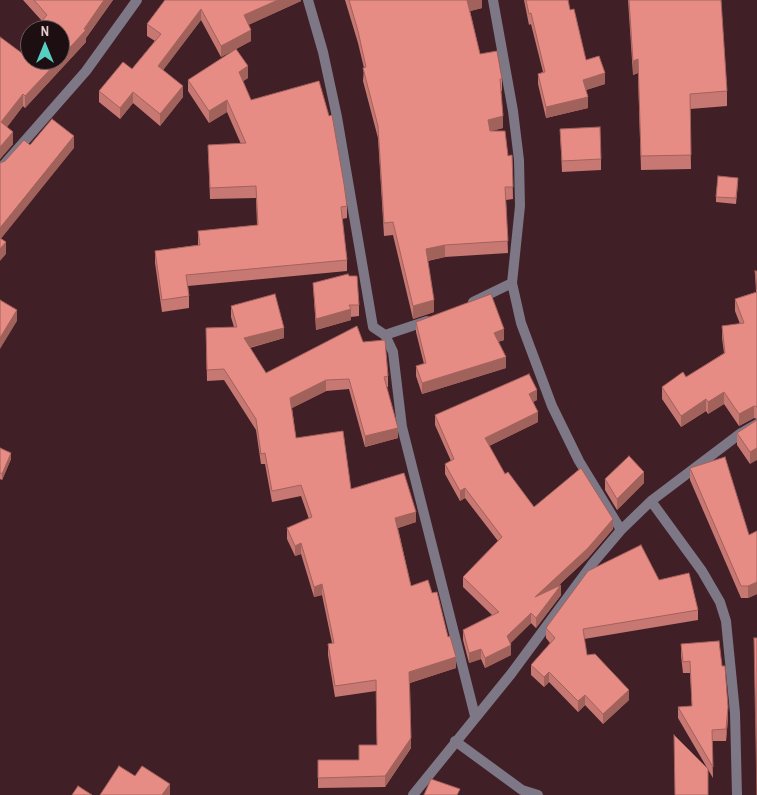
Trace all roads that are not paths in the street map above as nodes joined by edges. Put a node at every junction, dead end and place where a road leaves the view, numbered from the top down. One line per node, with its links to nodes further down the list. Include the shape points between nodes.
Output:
1 (137, 0): 4 (street, via 86,71)
2 (308, 0): 8 (street, via 337,117 373,326)
3 (493, 0): 5 (street, via 519,160 520,206)
4 (0, 169)
5 (512, 283): 6 (street); 11 (street, via 521,323 552,406 579,461)
6 (462, 307)
7 (436, 318): 8 (street)
8 (385, 335): 12 (street, via 393,352 402,427)
9 (757, 424): 10 (street)
10 (651, 501): 11 (street); 16 (street, via 702,571 720,602 726,621 735,713)
11 (621, 530): 12 (street)
12 (475, 716): 13 (street)
13 (455, 741): 14 (street); 15 (street, via 522,790)
14 (413, 795)
15 (538, 795)
16 (737, 795)

